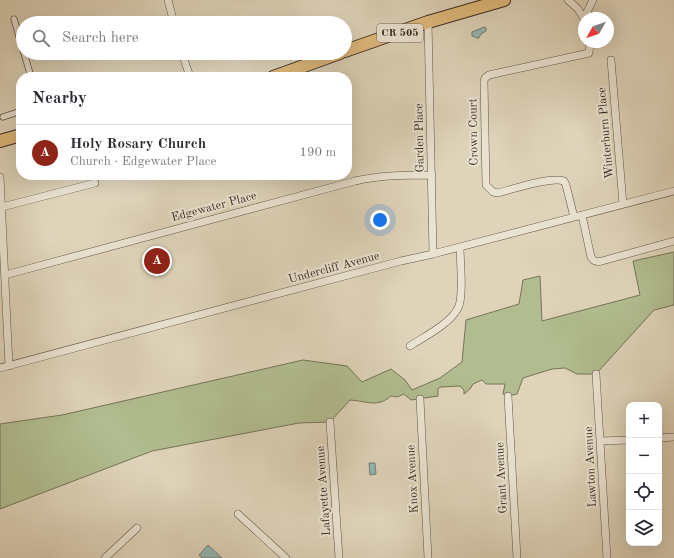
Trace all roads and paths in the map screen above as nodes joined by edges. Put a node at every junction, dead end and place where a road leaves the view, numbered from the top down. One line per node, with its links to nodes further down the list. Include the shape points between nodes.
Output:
1 (168, 0): 8 (street)
2 (504, 0): 5 (main road, CR 505)
3 (568, 0): 6 (street)
4 (593, 0): 7 (street)
5 (486, 3): 10 (main road, CR 505)
6 (580, 12)
7 (587, 12)
8 (172, 16)
9 (14, 19): 11 (street)
10 (428, 22): 13 (main road, CR 505); 25 (street, Garden Place)
11 (16, 26)
12 (590, 48): 31 (street, Crown Court, via 589,54 489,75 484,81 486,185 498,193 546,181 564,181)
13 (352, 49)
14 (26, 60): 18 (street)
15 (184, 60): 19 (street)
16 (320, 60): 20 (main road)
17 (611, 60): 29 (street, Winterburn Place)
18 (30, 72)
19 (188, 72)
20 (287, 72)
21 (16, 113): 22 (street)
22 (3, 117)
23 (16, 136): 24 (main road)
24 (0, 141)
25 (432, 174): 34 (street, Garden Place); 35 (street, Edgewater Place, via 370,177)
26 (0, 177): 30 (street)
27 (95, 183): 30 (street)
28 (674, 191): 29 (street, Undercliff Avenue)
29 (623, 204): 31 (street, Undercliff Avenue)
30 (2, 207): 35 (street)
31 (578, 216): 32 (street, via 593,261 602,261); 33 (street, Undercliff Avenue)
32 (674, 241)
33 (460, 247): 34 (street, Undercliff Avenue); 36 (street, via 459,308 445,323)
34 (433, 254): 37 (street, Undercliff Avenue)
35 (5, 275): 37 (street)
36 (410, 346)
37 (9, 366): 38 (street, Undercliff Avenue)
38 (0, 368)
39 (596, 374): 46 (street, Lawton Avenue)
40 (508, 396): 53 (street, Grant Avenue)
41 (420, 399): 52 (street, Knox Avenue)
42 (330, 422): 51 (street, Lafayette Avenue)
43 (674, 437): 44 (street)
44 (662, 438)
45 (626, 440): 46 (street)
46 (600, 442): 54 (street, Lawton Avenue)
47 (238, 514): 50 (street)
48 (138, 528): 49 (street)
49 (105, 558)
50 (286, 558)
51 (339, 558)
52 (428, 558)
53 (517, 558)
54 (607, 558)

